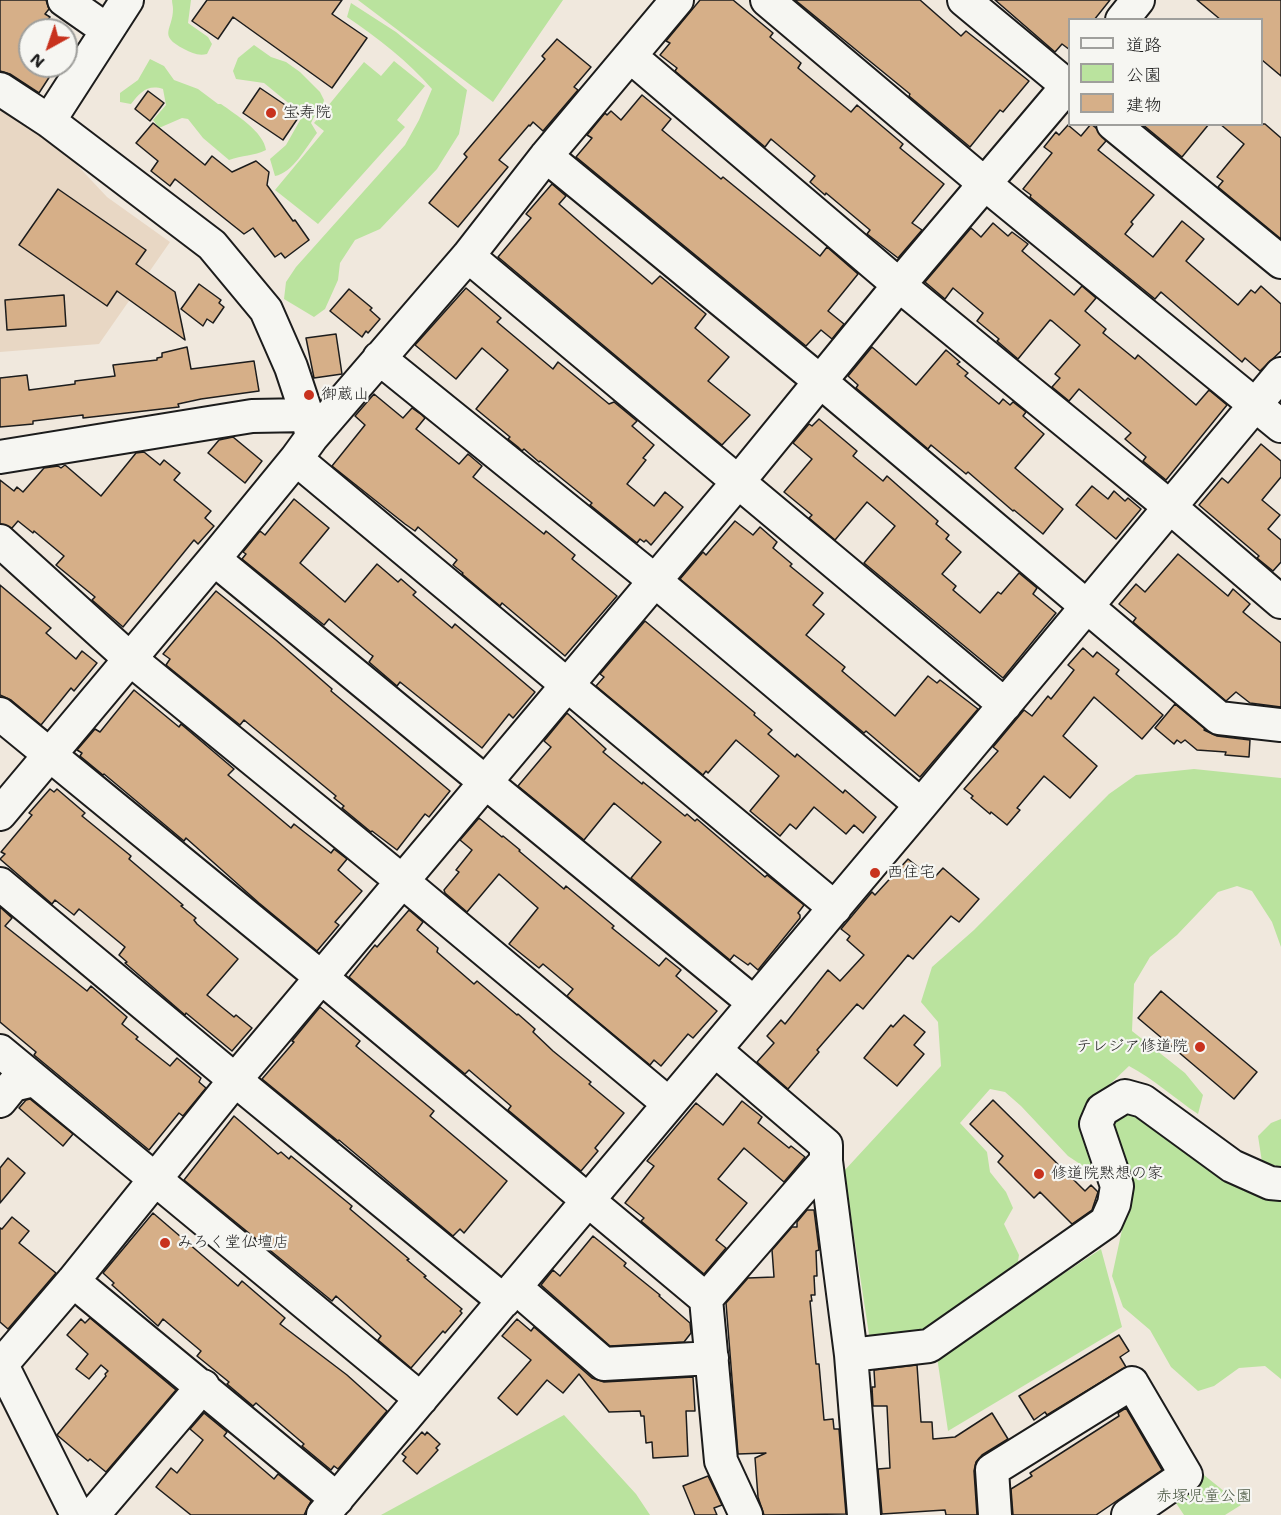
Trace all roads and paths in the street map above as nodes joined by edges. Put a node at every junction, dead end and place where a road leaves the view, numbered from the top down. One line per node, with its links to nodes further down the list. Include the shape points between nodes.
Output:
1 (64, 0): 8 (street)
2 (127, 0): 8 (street)
3 (677, 0): 9 (street)
4 (767, 0): 16 (street)
5 (964, 0): 10 (street)
6 (1138, 0): 7 (street)
7 (1124, 18)
8 (107, 30): 13 (street)
9 (630, 56): 15 (street); 19 (street)
10 (1068, 85)
11 (1068, 87): 16 (street)
12 (0, 89): 13 (street)
13 (49, 121): 25 (street, via 212,245 266,310 291,367)
14 (1115, 126): 18 (street)
15 (546, 156): 17 (street); 22 (street)
16 (985, 184): 19 (street); 23 (street)
17 (468, 256): 20 (street); 27 (street)
18 (1281, 262)
19 (899, 285): 22 (street); 28 (street)
20 (379, 358): 25 (street); 31 (street)
21 (1281, 374): 23 (street)
22 (821, 382): 27 (street); 33 (street)
23 (1255, 405): 24 (street); 28 (street)
24 (1281, 426)
25 (305, 437): 26 (street, via 252,416); 30 (street); 35 (street)
26 (0, 457)
27 (738, 482): 31 (street); 36 (street)
28 (1170, 507): 32 (street); 33 (street)
29 (0, 541): 34 (street)
30 (214, 559): 34 (street); 40 (street)
31 (654, 580): 35 (street); 41 (street)
32 (1281, 602)
33 (1088, 606): 36 (street); 38 (street, via 1219,718)
34 (129, 658): 39 (street); 43 (street)
35 (566, 686): 40 (street); 45 (street)
36 (1005, 705): 41 (street)
37 (0, 714): 39 (street)
38 (1281, 725)
39 (50, 756): 42 (street); 46 (street)
40 (485, 782): 43 (street); 47 (street)
41 (921, 805): 45 (street)
42 (0, 814)
43 (402, 881): 46 (street); 53 (street)
44 (0, 884): 51 (street)
45 (835, 908): 47 (street)
46 (322, 978): 51 (street); 57 (street)
47 (754, 1003): 48 (street)
48 (715, 1050): 53 (street); 54 (street, via 826,1145)
49 (0, 1051): 50 (street)
50 (34, 1080): 52 (street, via 13,1085); 55 (street)
51 (235, 1080): 55 (street); 59 (street)
52 (0, 1101)
53 (669, 1104): 57 (street)
54 (826, 1161): 60 (street); 61 (street)
55 (154, 1179): 58 (street); 65 (street)
56 (1281, 1184): 61 (street, via 1232,1166 1143,1101 1125,1096 1102,1110 1096,1124 1117,1186 1106,1222 929,1346)
57 (589, 1200): 59 (street); 60 (street)
58 (73, 1281): 63 (street); 64 (street)
59 (510, 1294): 62 (street, via 604,1364); 65 (street)
60 (706, 1299): 62 (street)
61 (851, 1355): 70 (street)
62 (712, 1358): 69 (street, via 721,1461)
63 (1, 1362): 67 (street)
64 (203, 1386): 66 (street); 68 (street)
65 (421, 1399): 66 (street)
66 (330, 1507)
67 (77, 1515)
68 (93, 1515)
69 (746, 1515)
70 (864, 1515)
71 (995, 1515): 72 (street, via 992,1470 1131,1383 1186,1475)
72 (1128, 1515)

